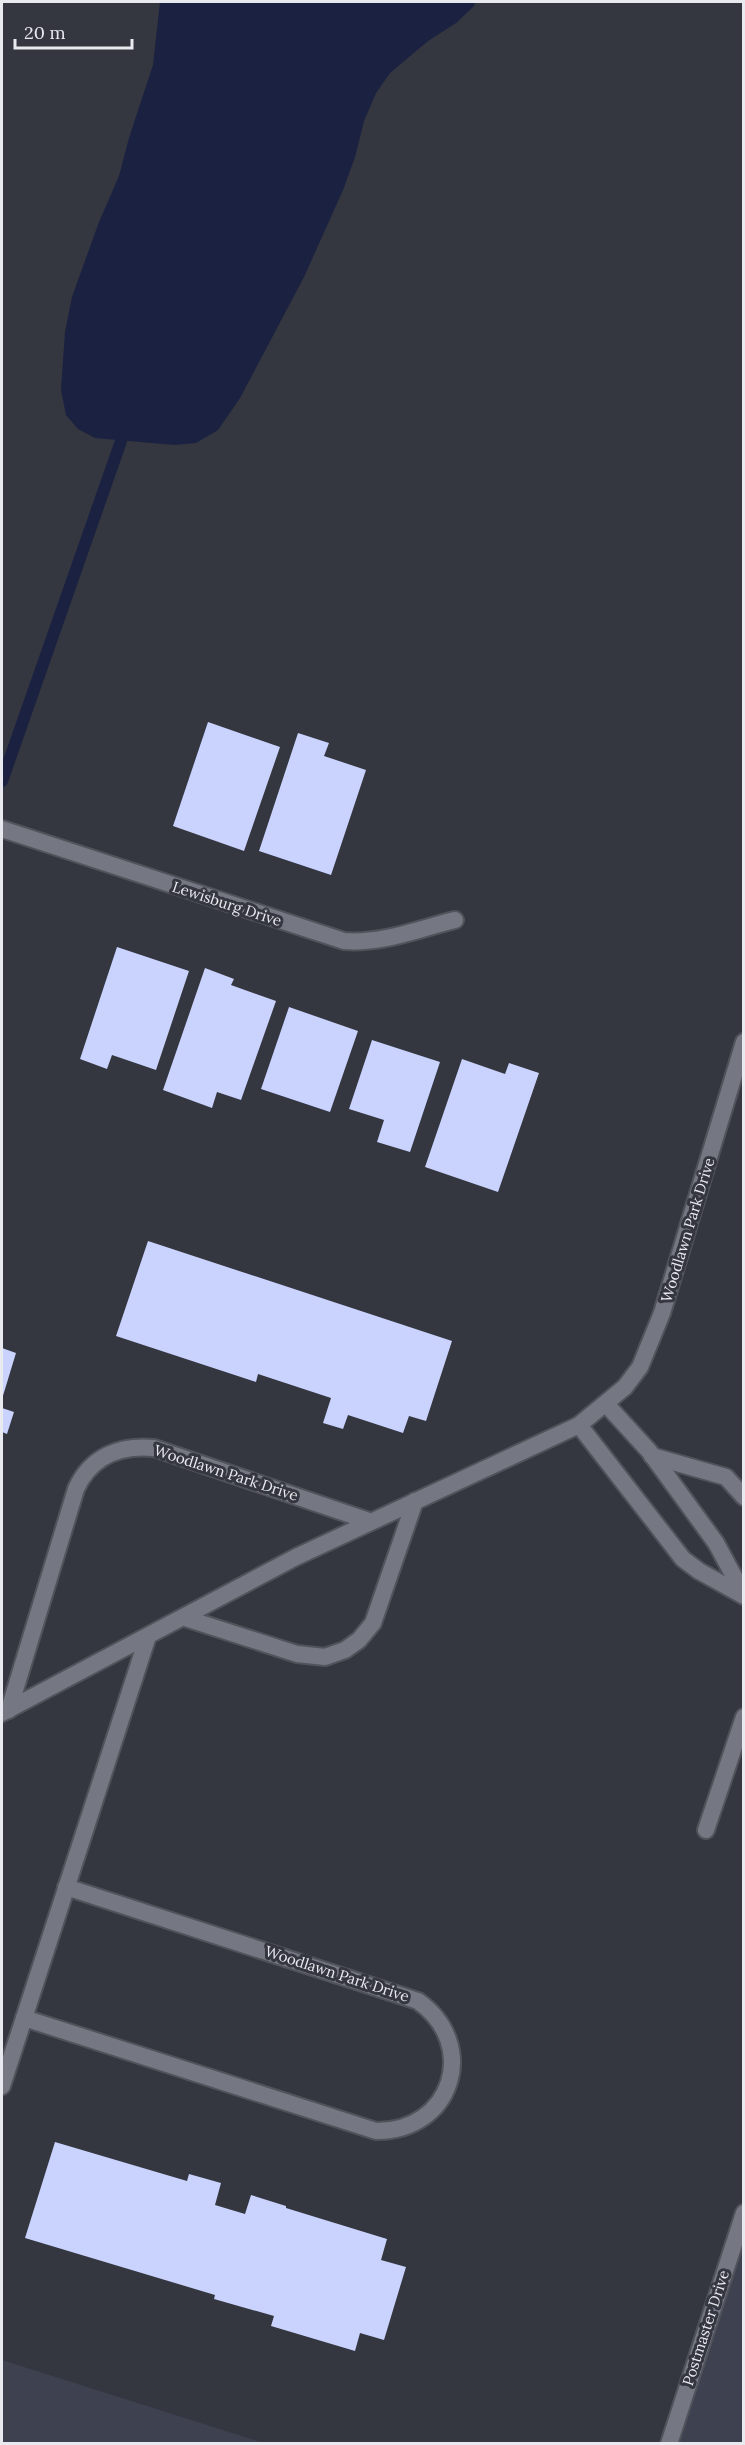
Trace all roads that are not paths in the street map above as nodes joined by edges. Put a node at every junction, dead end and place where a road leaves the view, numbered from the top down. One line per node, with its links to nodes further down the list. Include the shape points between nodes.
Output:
1 (2, 829): 2 (street, Lewisburg Drive, via 344,941 382,940)
2 (455, 920)
3 (744, 1042): 4 (street, Woodlawn Park Drive, via 655,1334 640,1367 626,1387)
4 (606, 1404): 5 (street, Woodlawn Park Drive); 6 (street)
5 (579, 1425): 8 (street, Woodlawn Park Drive); 10 (street, via 683,1559)
6 (652, 1456): 7 (street, via 726,1477); 10 (street, via 716,1543)
7 (744, 1497)
8 (415, 1501): 9 (street, Woodlawn Park Drive); 11 (street, via 373,1623 345,1650 325,1657 301,1655)
9 (369, 1521): 11 (street, Woodlawn Park Drive); 13 (street, Woodlawn Park Drive, via 154,1448 131,1447 105,1455 84,1474 76,1489)
10 (744, 1595)
11 (185, 1618): 12 (street, Woodlawn Park Drive)
12 (148, 1636): 13 (street, Woodlawn Park Drive); 16 (street)
13 (5, 1712)
14 (744, 1717): 15 (street)
15 (706, 1830)
16 (66, 1887): 17 (street); 17 (street, Woodlawn Park Drive, via 407,1995 435,2015 448,2036 453,2063 450,2080 440,2101 420,2120 403,2128 376,2131)
17 (24, 2018): 18 (street)
18 (2, 2086)
19 (744, 2213): 20 (street, Postmaster Drive)
20 (669, 2444)

